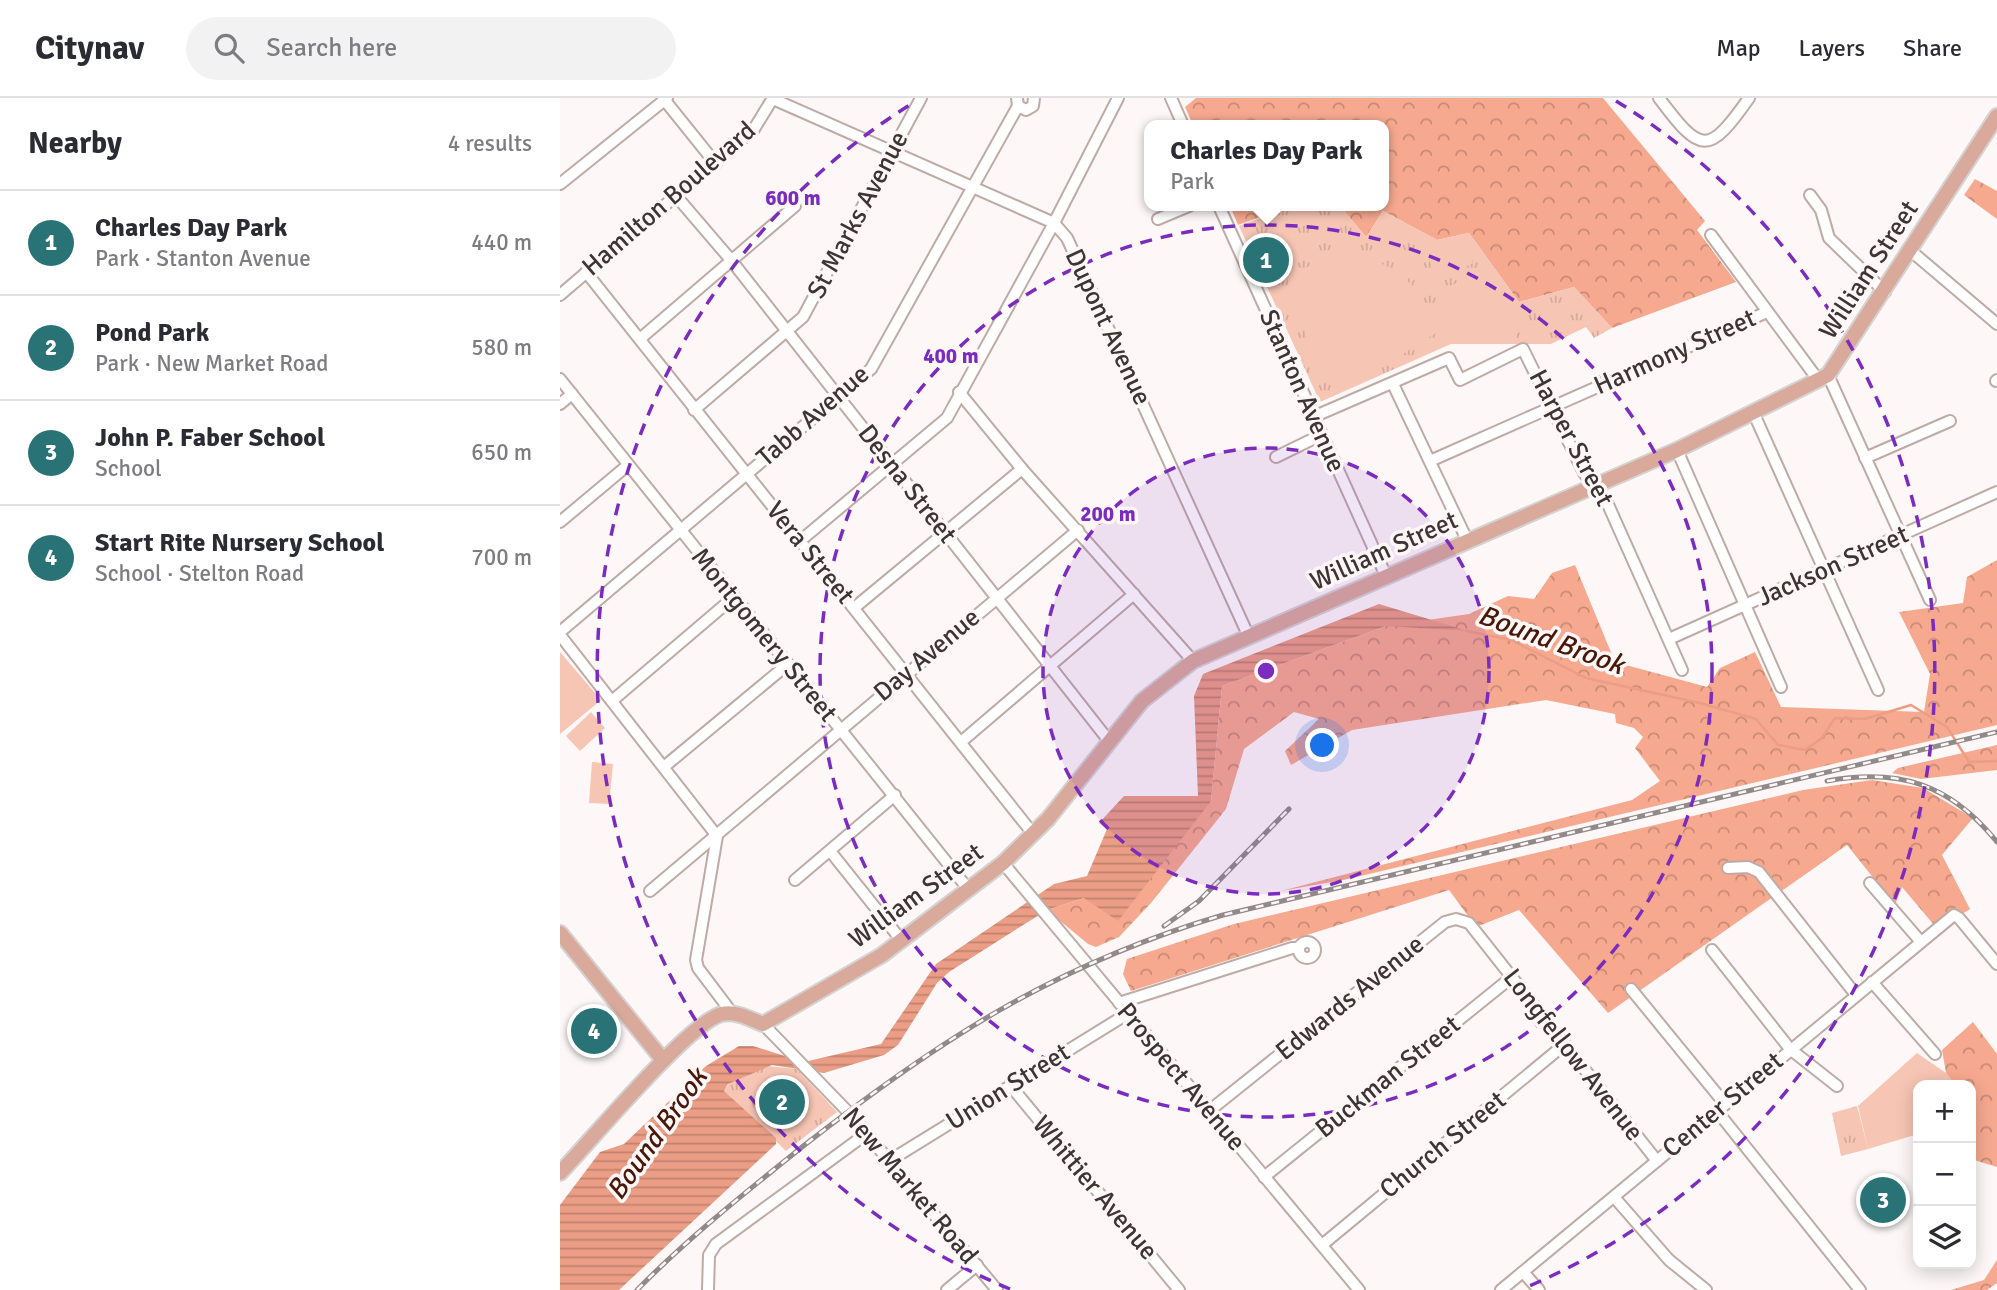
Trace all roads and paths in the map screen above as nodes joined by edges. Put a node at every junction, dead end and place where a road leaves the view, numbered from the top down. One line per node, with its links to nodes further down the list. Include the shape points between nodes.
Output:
1 (773, 98): 12 (street, Dupont Avenue); 13 (street, Hamilton Boulevard, via 754,129)
2 (921, 98): 12 (street, St Marks Avenue)
3 (1034, 98): 9 (street, Tabb Avenue, via 1029,110)
4 (1118, 98): 22 (street)
5 (1171, 98): 11 (street)
6 (1659, 98): 7 (street, via 1688,135 1703,142 1725,132)
7 (1749, 98)
8 (665, 99): 13 (street); 14 (street)
9 (1017, 102): 15 (street, Tabb Avenue)
10 (1997, 116): 24 (main road, William Street)
11 (1181, 120)
12 (892, 152): 15 (street, Dupont Avenue); 31 (street, St Marks Avenue, via 803,317)
13 (716, 164): 17 (street, Hamilton Boulevard)
14 (560, 184)
15 (972, 187): 22 (street, Dupont Avenue); 38 (street, Tabb Avenue, via 871,369)
16 (1810, 195): 27 (street, via 1821,210 1829,238)
17 (677, 197): 25 (street, Desna Street); 26 (street, Hamilton Boulevard)
18 (795, 206): 25 (street)
19 (1177, 211): 21 (street)
20 (1221, 211): 43 (street, Stanton Avenue)
21 (1158, 219)
22 (1054, 223): 36 (street); 72 (street, Dupont Avenue, via 1067,237)
23 (1711, 235): 29 (street)
24 (1911, 251): 27 (main road, William Street); 30 (street)
25 (731, 260): 31 (street, Desna Street); 32 (street)
26 (586, 272): 28 (street, Hamilton Boulevard); 32 (street, Vera Street)
27 (1885, 292): 33 (main road, William Street)
28 (560, 295)
29 (1767, 312): 33 (street); 40 (street, Harmony Street)
30 (1997, 324)
31 (787, 332): 38 (street, Desna Street); 41 (street, St Marks Avenue)
32 (641, 338): 41 (street, Vera Street)
33 (1823, 378): 42 (main road, William Street); 48 (street)
34 (560, 379): 37 (street, Montgomery Street)
35 (1394, 384): 40 (street, Harper Street, via 1449,358 1460,380 1523,349); 43 (street); 49 (street)
36 (959, 392): 50 (street, via 947,418); 52 (street)
37 (572, 394): 39 (street); 51 (street, Montgomery Street)
38 (838, 396): 50 (street, Desna Street); 53 (street, Tabb Avenue)
39 (560, 404)
40 (1553, 406): 49 (street, Harmony Street); 54 (street, Harper Street)
41 (694, 410): 53 (street, Vera Street)
42 (1754, 414): 46 (main road, William Street); 63 (street)
43 (1313, 417): 45 (street, Stanton Avenue)
44 (1950, 421): 48 (street)
45 (1321, 435): 47 (street); 64 (street, Stanton Avenue)
46 (1677, 450): 54 (main road, William Street); 69 (street)
47 (1276, 457)
48 (1865, 458): 60 (street)
49 (1430, 461): 61 (street)
50 (891, 464): 59 (street, Desna Street); 62 (street)
51 (628, 465): 56 (street); 57 (street, Montgomery Street)
52 (1022, 469): 58 (street); 59 (street)
53 (746, 474): 57 (street, Tabb Avenue); 62 (street, Vera Street)
54 (1593, 485): 61 (main road, William Street); 73 (street, Harper Street, via 1605,500)
55 (1997, 492): 60 (street, Jackson Street)
56 (560, 522)
57 (680, 530): 66 (street, Montgomery Street); 71 (street, Tabb Avenue)
58 (1077, 530): 65 (street); 67 (street, Day Avenue)
59 (945, 532): 67 (street, Desna Street); 70 (street)
60 (1900, 537): 63 (street, Jackson Street); 68 (street)
61 (1467, 540): 64 (main road, William Street)
62 (800, 541): 70 (street, Vera Street)
63 (1824, 571): 69 (street, Jackson Street); 80 (street)
64 (1386, 576): 72 (main road, William Street)
65 (1134, 594): 74 (street); 76 (street)
66 (734, 597): 75 (street, Montgomery Street); 81 (street)
67 (996, 598): 76 (street, Desna Street); 78 (street, Day Avenue)
68 (1930, 600)
69 (1745, 604): 73 (street, Jackson Street); 79 (street)
70 (854, 608): 78 (street, Vera Street)
71 (560, 633): 81 (street)
72 (1249, 637): 74 (main road, William Street)
73 (1669, 639): 77 (street, Harper Street)
74 (1193, 662): 84 (main road, William Street, via 1142,701)
75 (788, 664): 82 (street, Montgomery Street); 85 (street)
76 (1050, 664): 83 (street); 84 (street, Desna Street)
77 (1682, 670)
78 (906, 673): 82 (street, Day Avenue); 83 (street, Vera Street)
79 (1782, 687)
80 (1878, 690)
81 (613, 700): 85 (street)
82 (840, 729): 86 (street, Montgomery Street); 88 (street, Day Avenue)
83 (961, 741): 87 (street, Vera Street)
84 (1109, 741): 87 (main road, William Street)
85 (665, 766): 88 (street)
86 (895, 795): 89 (street); 94 (street, Montgomery Street)
87 (1034, 835): 90 (main road, William Street)
88 (717, 836): 95 (street, Day Avenue); 108 (street, via 696,964)
89 (830, 851): 92 (street); 97 (street)
90 (1003, 863): 94 (main road, William Street); 107 (street, Prospect Avenue)
91 (1728, 867): 106 (street, via 1759,872)
92 (795, 880)
93 (1870, 883): 98 (street)
94 (969, 890): 97 (main road, William Street)
95 (650, 891)
96 (560, 933): 114 (main road)
97 (902, 941): 110 (main road, William Street)
98 (1921, 942): 102 (street, Center Street, via 1954,915); 104 (street, Center Street)
99 (1299, 948): 107 (street)
100 (1490, 949): 103 (street, Longfellow Avenue); 118 (street, Edwards Avenue, via 1469,923 1445,922)
101 (1712, 950): 112 (street)
102 (1997, 964)
103 (1512, 977): 111 (street, Longfellow Avenue); 123 (street, Buckman Street)
104 (1872, 982): 106 (street, Center Street); 113 (street)
105 (1631, 989): 117 (street)
106 (1856, 995): 112 (street, Center Street)
107 (1119, 1003): 109 (street, Prospect Avenue)
108 (732, 1013): 110 (main road); 114 (main road, via 707,1021)
109 (1127, 1014): 115 (street, Union Street); 118 (street, Prospect Avenue)
110 (763, 1024): 119 (street, New Market Road)
111 (1565, 1044): 121 (street, Longfellow Avenue); 125 (street, Church Street)
112 (1790, 1049): 116 (street); 117 (street, Center Street)
113 (1935, 1054)
114 (663, 1060): 122 (main road)
115 (1010, 1085): 120 (street, Union Street); 131 (street, Whittier Avenue)
116 (1837, 1086)
117 (1721, 1108): 121 (street, Center Street); 136 (street)
118 (1209, 1111): 123 (street, Prospect Avenue)
119 (866, 1134): 120 (street, New Market Road); 128 (street, via 716,1244 709,1255)
120 (889, 1161): 126 (street, New Market Road)
121 (1657, 1161): 124 (street, Center Street)
122 (560, 1173)
123 (1264, 1177): 125 (street, Prospect Avenue)
124 (1614, 1197): 127 (street, Center Street); 135 (street, via 1669,1260)
125 (1321, 1245): 132 (street, Prospect Avenue)
126 (977, 1265): 129 (street); 130 (street, New Market Road)
127 (1523, 1272): 133 (street, Center Street); 134 (street)
128 (708, 1290)
129 (947, 1290)
130 (997, 1290)
131 (1179, 1290)
132 (1359, 1290)
133 (1501, 1290)
134 (1539, 1290)
135 (1706, 1290)
136 (1860, 1290)

